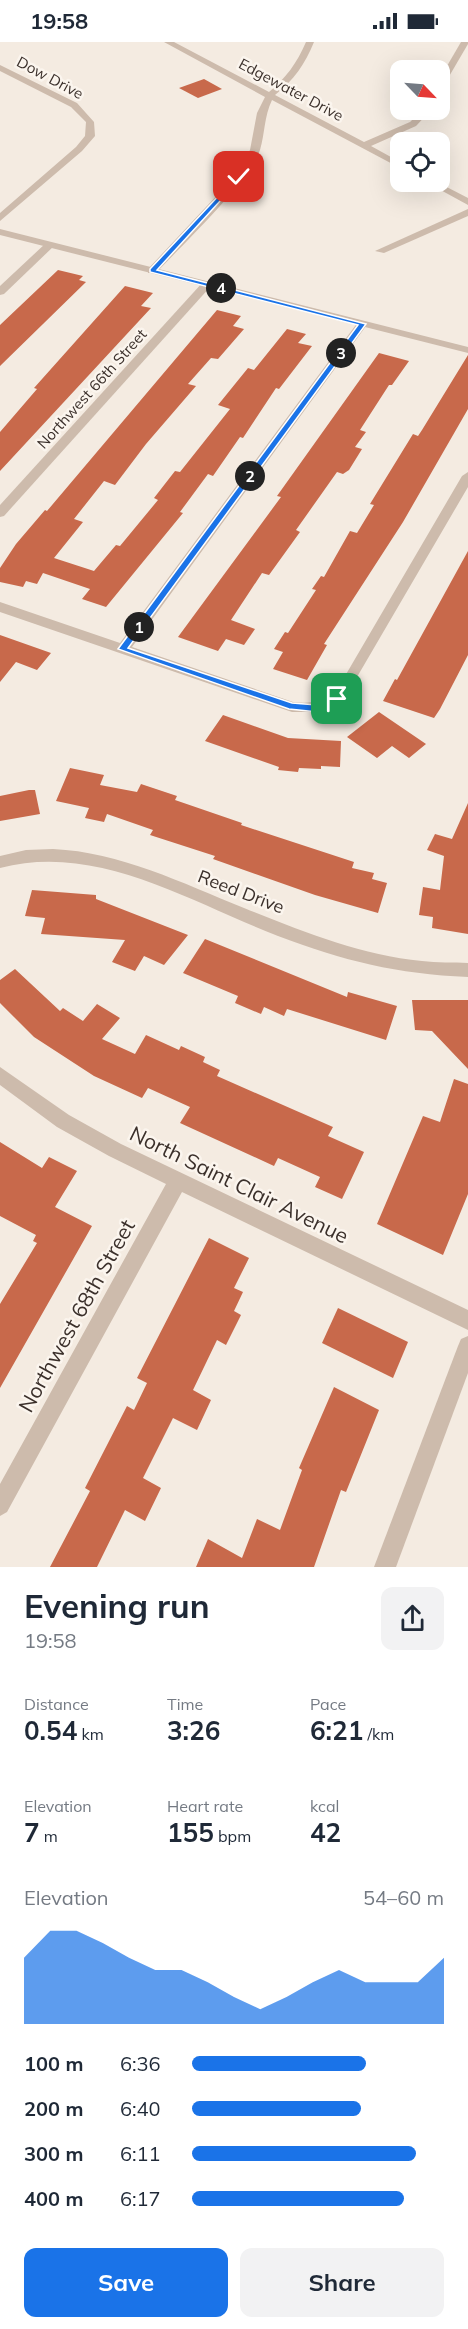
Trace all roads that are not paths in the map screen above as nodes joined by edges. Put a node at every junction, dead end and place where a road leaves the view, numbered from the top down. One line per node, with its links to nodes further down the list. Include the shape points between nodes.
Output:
1 (168, 42): 6 (street, Edgewater Drive)
2 (310, 42): 6 (street, via 302,62)
3 (465, 42): 5 (street)
4 (0, 68): 13 (street, Dow Drive, via 74,105 90,122 90,136)
5 (450, 68)
6 (270, 95): 8 (street, Edgewater Drive); 17 (street, via 261,113 255,150 239,177)
7 (416, 120): 8 (street)
8 (364, 146): 9 (street, Edgewater Drive)
9 (390, 160)
10 (450, 192): 11 (street)
11 (468, 201)
12 (468, 212): 16 (street)
13 (0, 218)
14 (0, 232): 15 (street)
15 (50, 245): 17 (street); 19 (street)
16 (380, 251)
17 (152, 271): 18 (street)
18 (207, 284): 20 (street); 23 (street, Northwest 66th Street)
19 (0, 292)
20 (362, 324): 21 (street); 25 (street)
21 (468, 351)
22 (468, 476): 25 (street, via 343,692 318,709 292,707)
23 (0, 513)
24 (0, 607): 25 (street)
25 (123, 649)
26 (0, 862): 27 (street, Reed Drive, via 46,855 106,862 358,956 419,968)
27 (468, 970)
28 (0, 1075): 29 (street, North Saint Clair Avenue, via 63,1121)
29 (178, 1181): 30 (street, North Saint Clair Avenue); 32 (street, Northwest 68th Street)
30 (468, 1320)
31 (468, 1346): 33 (street)
32 (0, 1505)
33 (385, 1567)

